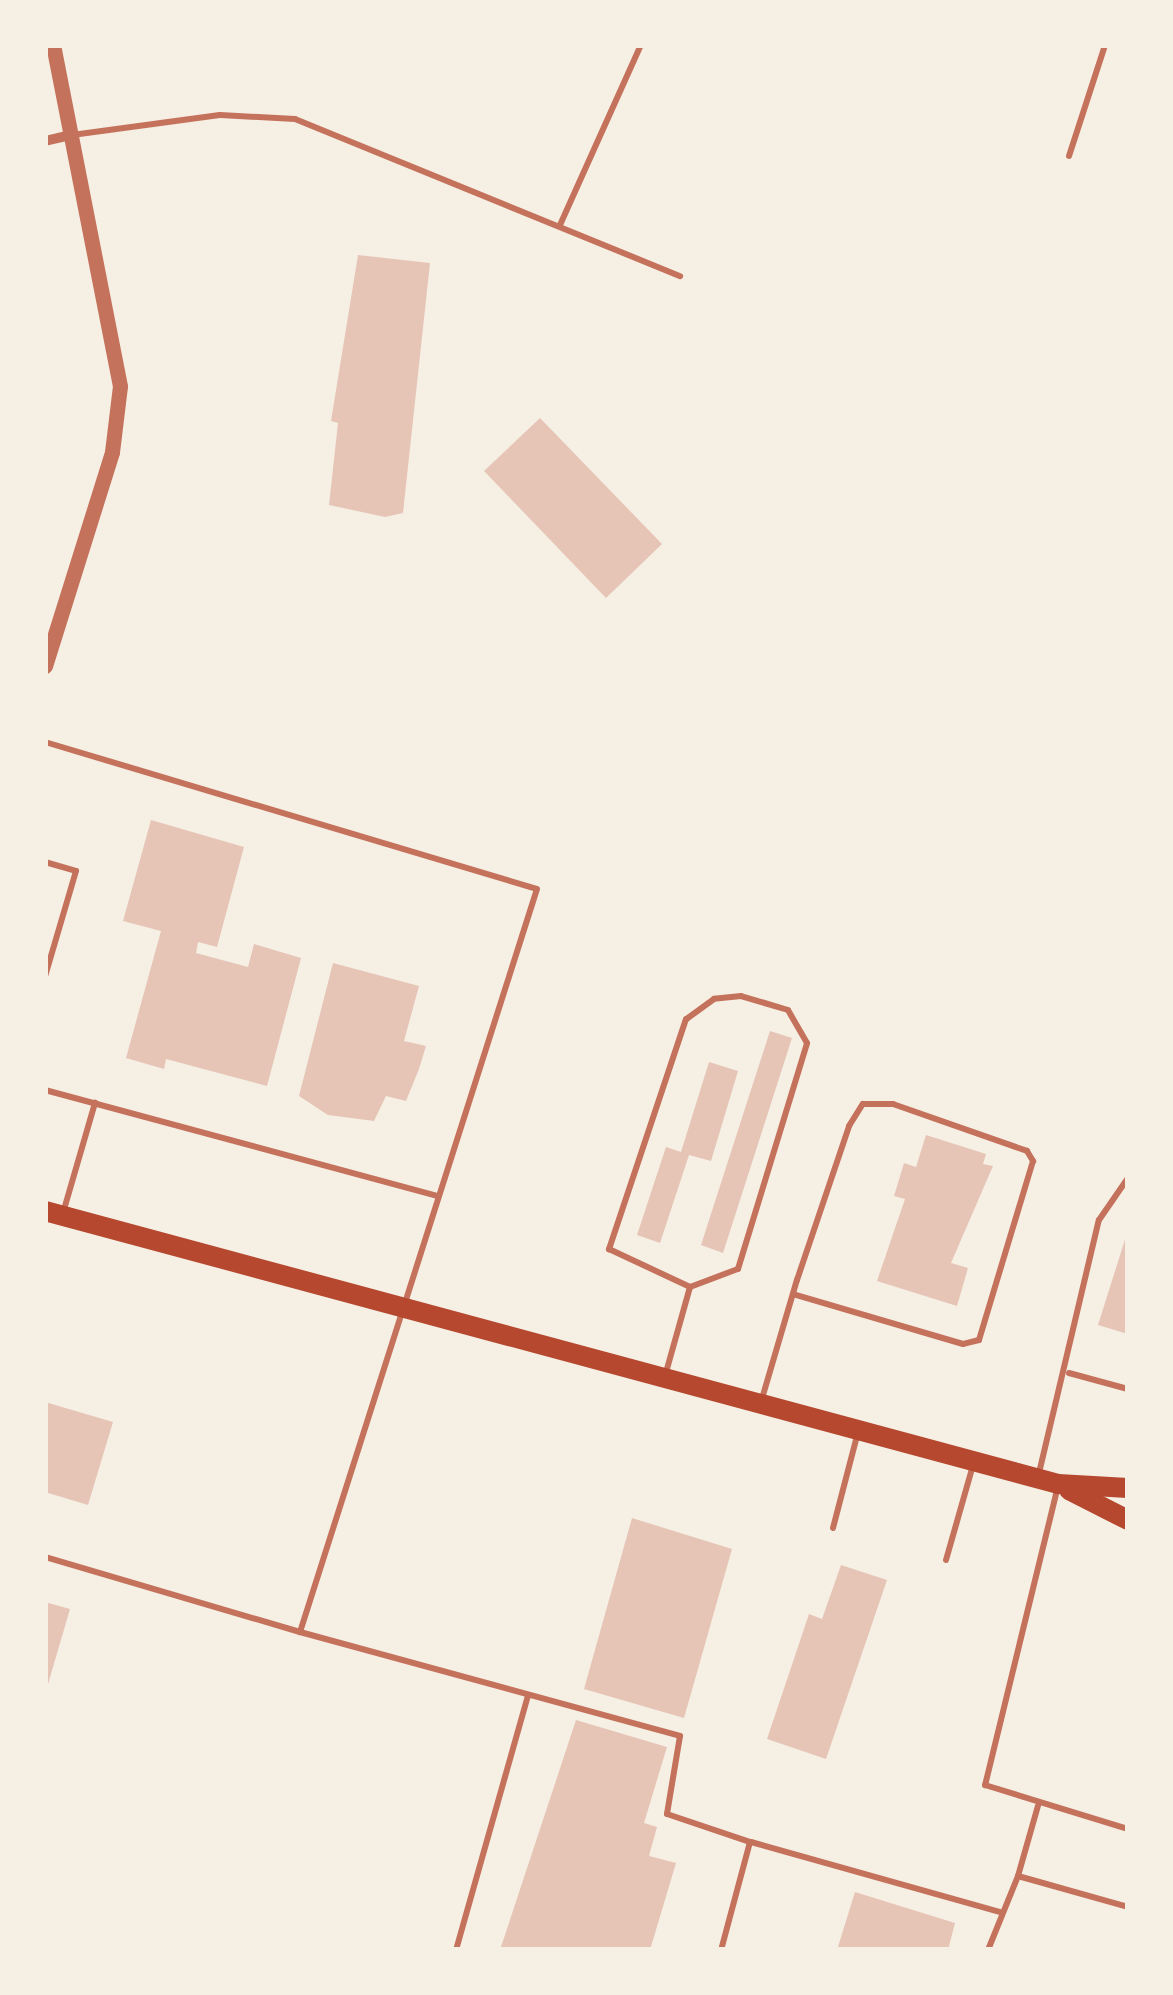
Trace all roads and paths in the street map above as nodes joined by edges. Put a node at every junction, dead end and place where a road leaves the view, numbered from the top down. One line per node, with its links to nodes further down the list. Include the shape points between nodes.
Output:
1 (54, 45): 4 (street)
2 (642, 45): 7 (lane)
3 (1105, 45): 6 (lane)
4 (71, 135): 5 (street); 7 (lane, via 220,116 294,119); 9 (street, via 120,386 112,452)
5 (45, 141)
6 (1069, 156)
7 (560, 224): 8 (lane)
8 (680, 276)
9 (45, 666)
10 (45, 742): 16 (lane, via 537,889)
11 (45, 862): 12 (lane, via 76,871)
12 (45, 976)
13 (45, 1090): 14 (lane)
14 (94, 1103): 16 (lane); 17 (lane)
15 (1128, 1178): 21 (lane, via 1099,1220 1060,1360)
16 (438, 1196): 20 (lane)
17 (54, 1214): 20 (main road)
18 (690, 1287): 18 (lane, via 738,1269 807,1043 788,1010 741,996 714,999 686,1018 609,1249); 22 (lane)
19 (793, 1294): 19 (lane, via 863,1104 893,1104 1027,1151 1034,1176 979,1340 963,1344); 24 (lane)
20 (402, 1307): 22 (main road); 33 (lane)
21 (1069, 1372): 23 (lane); 27 (lane)
22 (665, 1378): 24 (main road)
23 (1128, 1389)
24 (760, 1403): 25 (main road)
25 (859, 1429): 26 (main road); 30 (lane)
26 (974, 1461): 27 (main road); 32 (lane)
27 (1048, 1482): 28 (main road); 29 (main road); 35 (lane, via 982,1771 996,1793)
28 (1128, 1488)
29 (1128, 1520)
30 (832, 1528)
31 (45, 1557): 33 (lane)
32 (946, 1560)
33 (300, 1632): 34 (lane)
34 (528, 1695): 37 (lane, via 680,1736 669,1817); 41 (lane)
35 (1038, 1806): 36 (lane); 38 (lane)
36 (1128, 1829)
37 (750, 1842): 40 (lane); 42 (lane)
38 (1018, 1876): 39 (lane); 40 (lane)
39 (1128, 1907)
40 (1000, 1912): 43 (lane)
41 (456, 1950)
42 (721, 1950)
43 (988, 1950)

